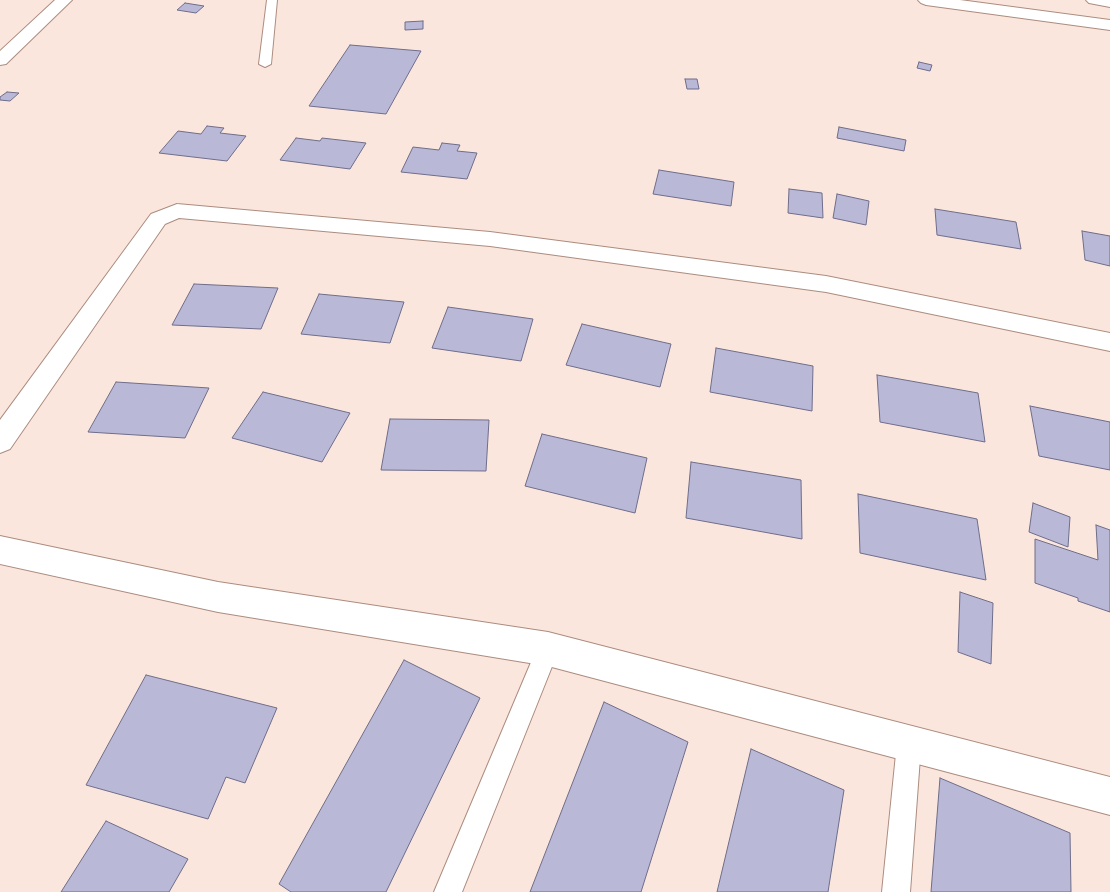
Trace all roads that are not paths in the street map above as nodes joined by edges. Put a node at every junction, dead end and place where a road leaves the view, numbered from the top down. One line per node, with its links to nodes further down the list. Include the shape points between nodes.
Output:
1 (64, 0): 7 (main road)
2 (272, 0): 8 (lane)
3 (926, 0): 6 (main road)
4 (1094, 0): 5 (main road)
5 (1110, 2)
6 (1110, 24)
7 (0, 60)
8 (265, 64)
9 (1110, 342): 10 (main road, via 826,284 490,239 177,211 158,220)
10 (0, 441)
11 (0, 550): 12 (main road, via 218,597)
12 (548, 649): 13 (main road); 15 (lane)
13 (909, 744): 14 (main road); 16 (lane)
14 (1110, 796)
15 (448, 892)
16 (896, 892)

